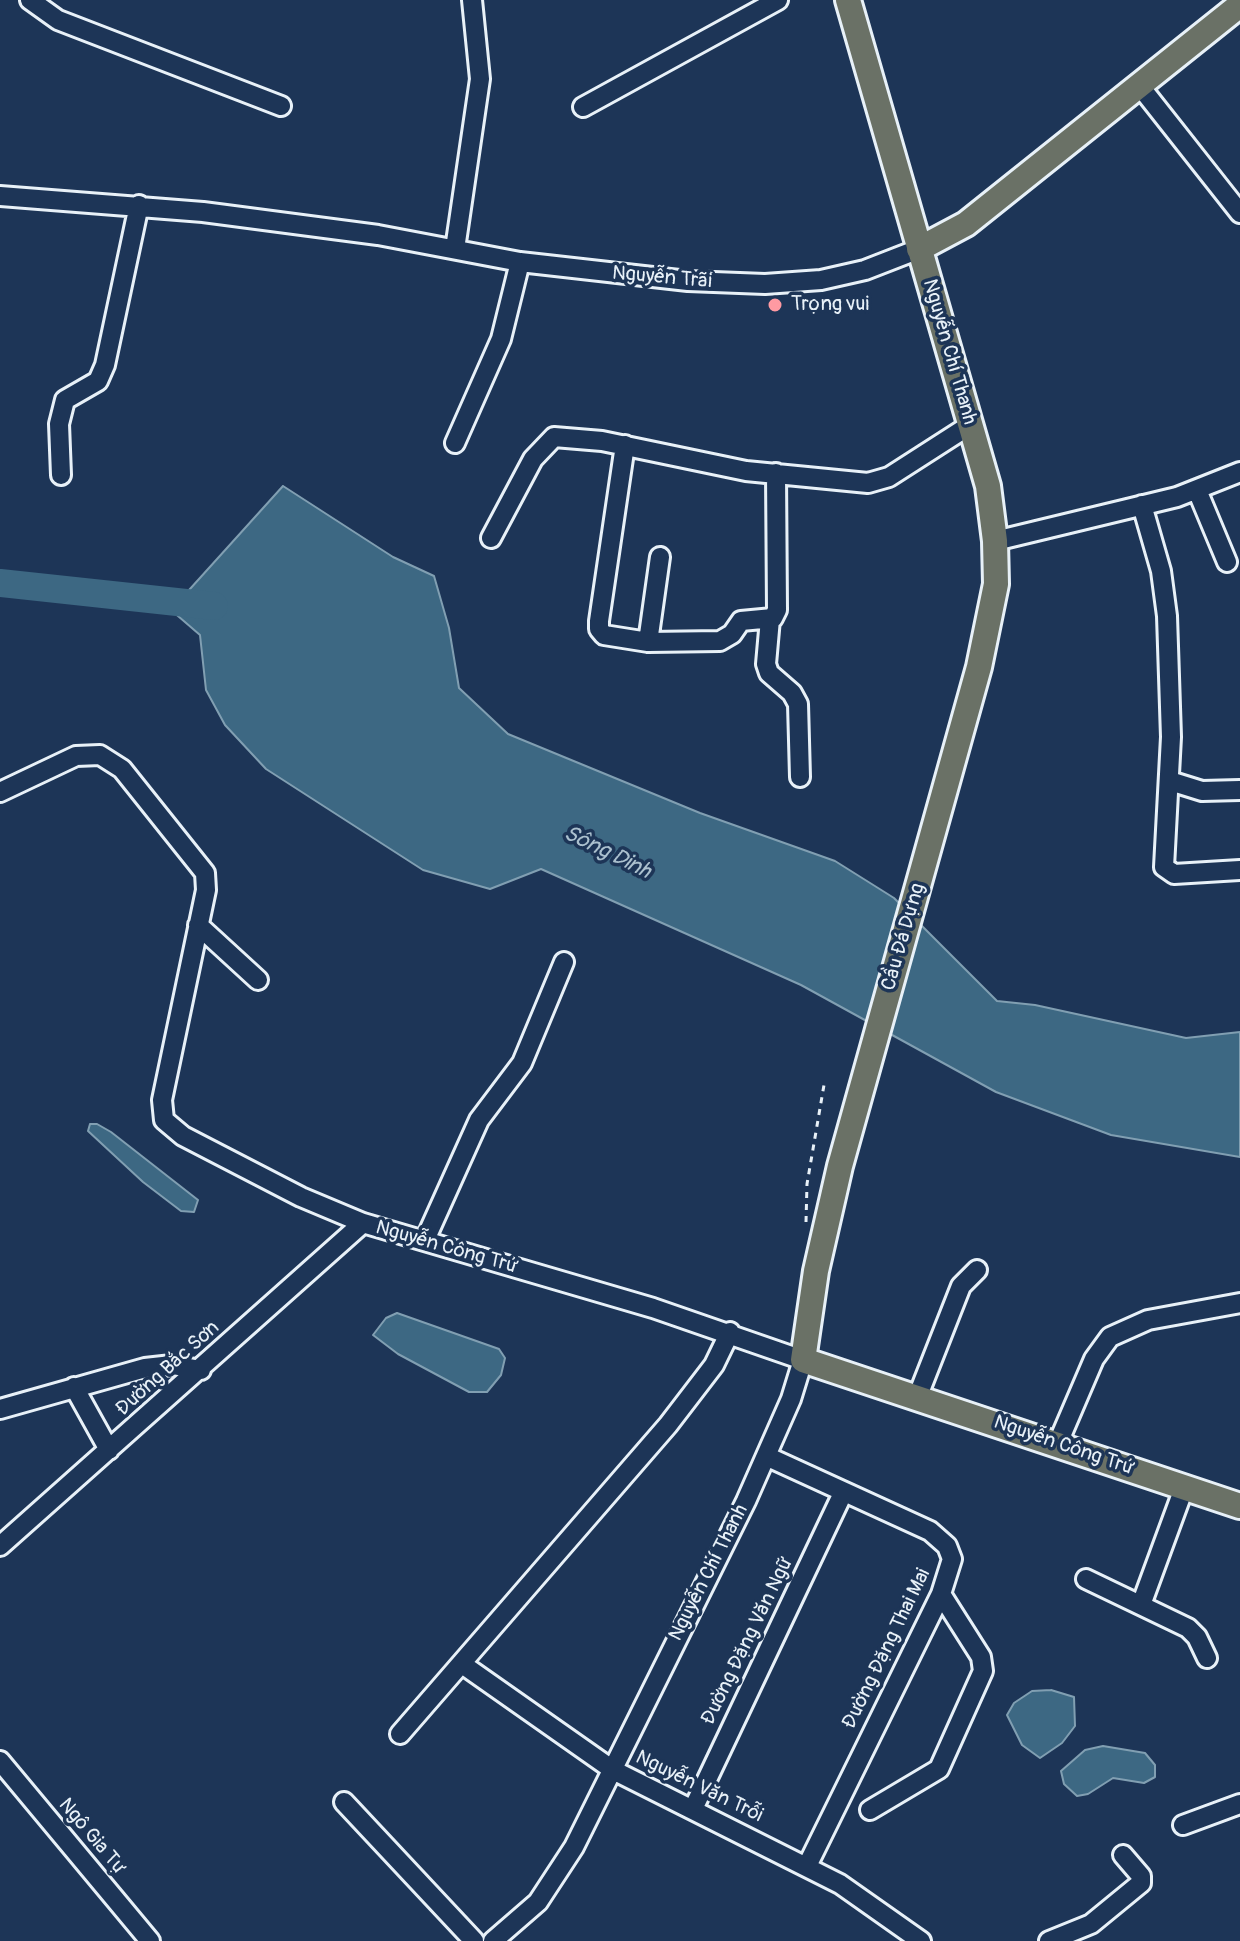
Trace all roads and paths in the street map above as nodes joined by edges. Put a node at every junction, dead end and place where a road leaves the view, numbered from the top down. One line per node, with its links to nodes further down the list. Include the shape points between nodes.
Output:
1 (30, 0): 7 (street, via 58,20)
2 (472, 0): 12 (street, via 480,79)
3 (778, 0): 8 (street)
4 (848, 0): 13 (main road, Nguyễn Chí Thanh)
5 (1240, 5): 6 (main road, Nguyễn Trãi)
6 (1139, 85): 11 (street); 13 (main road, Nguyễn Trãi, via 966,224)
7 (281, 106)
8 (583, 107)
9 (2, 192): 10 (street, Nguyễn Trãi)
10 (139, 205): 12 (street, Nguyễn Trãi); 20 (street, via 105,365 98,381 65,400 59,424)
11 (1240, 213)
12 (455, 249): 14 (street, Nguyễn Trãi)
13 (919, 249): 14 (street, Nguyễn Trãi, via 852,274 789,283 648,278); 15 (main road, Nguyễn Chí Thanh)
14 (520, 262): 16 (street, via 501,339)
15 (970, 425): 19 (street, via 879,481); 24 (main road, Nguyễn Chí Thanh, via 988,486)
16 (455, 443)
17 (625, 445): 19 (street); 23 (street, via 562,435 548,440); 28 (street, via 598,627 604,635)
18 (1240, 472): 21 (street)
19 (776, 473): 27 (street, via 777,610)
20 (61, 475)
21 (1197, 490): 22 (street); 26 (street)
22 (1142, 505): 24 (street); 31 (street, via 1161,571 1167,616)
23 (491, 538)
24 (995, 541): 29 (main road, Nguyễn Chí Thanh, via 994,603)
25 (660, 557): 28 (street)
26 (1227, 562)
27 (770, 619): 28 (street, via 741,621 720,641); 30 (street, via 766,664 798,704)
28 (648, 642)
29 (967, 709): 39 (main road, Cầu Đá Dựng)
30 (800, 777)
31 (1170, 781): 32 (street, via 1202,791); 34 (street, via 1163,847 1166,870)
32 (1240, 790)
33 (0, 792): 35 (street, Nguyễn Công Trứ, via 84,754 114,762 205,873)
34 (1240, 870)
35 (198, 925): 37 (street); 40 (street, Nguyễn Công Trứ, via 163,1086 164,1120 198,1145)
36 (564, 962): 42 (street, via 522,1063 479,1120)
37 (258, 980)
38 (824, 1085): 41 (path, via 807,1184)
39 (840, 1166): 46 (main road, Nguyễn Chí Thanh, via 810,1268)
40 (363, 1223): 42 (street, Nguyễn Công Trứ); 47 (street, Đường Bắc Sơn)
41 (806, 1225)
42 (425, 1240): 45 (street, Nguyễn Công Trứ)
43 (977, 1270): 49 (street, via 961,1286)
44 (1240, 1303): 51 (street, via 1148,1320 1110,1337 1094,1359)
45 (730, 1332): 46 (street, Nguyễn Công Trứ); 62 (street, via 692,1395)
46 (803, 1360): 49 (main road, Nguyễn Công Trứ); 53 (street, Nguyễn Chí Thanh)
47 (201, 1370): 48 (street, via 159,1366); 52 (street, Đường Bắc Sơn)
48 (74, 1387): 50 (street); 52 (street)
49 (917, 1398): 51 (main road, Nguyễn Công Trứ)
50 (0, 1409)
51 (1058, 1443): 54 (main road, Nguyễn Công Trứ)
52 (109, 1450): 57 (street, Đường Bắc Sơn)
53 (766, 1456): 55 (street, Đường Đặng Thai Mai); 65 (street, Nguyễn Chí Thanh)
54 (1184, 1488): 56 (main road, Nguyễn Công Trứ); 60 (street)
55 (843, 1493): 59 (street, Đường Đặng Thai Mai, via 940,1539 952,1559); 68 (street, Đường Đặng Văn Ngữ)
56 (1240, 1506)
57 (1, 1541)
58 (1086, 1579): 60 (street)
59 (941, 1594): 69 (street, via 981,1657 983,1671 939,1769); 72 (street, Đường Đặng Thai Mai)
60 (1141, 1605): 61 (street, via 1194,1632)
61 (1207, 1658)
62 (462, 1664): 63 (street); 65 (street, Nguyễn Văn Trỗi)
63 (400, 1734)
64 (0, 1761): 73 (street, Ngô Gia Tự)
65 (613, 1770): 68 (street, Nguyễn Văn Trỗi); 75 (street, Nguyễn Chí Thanh, via 556,1878 525,1915)
66 (344, 1802): 74 (street)
67 (1240, 1804): 70 (street)
68 (694, 1807): 72 (street, Nguyễn Văn Trỗi)
69 (870, 1810)
70 (1183, 1825)
71 (1123, 1855): 77 (street, via 1141,1883 1091,1924)
72 (807, 1866): 76 (street, Nguyễn Văn Trỗi, via 860,1896)
73 (150, 1941)
74 (474, 1941)
75 (493, 1941)
76 (921, 1941)
77 (1049, 1941)

